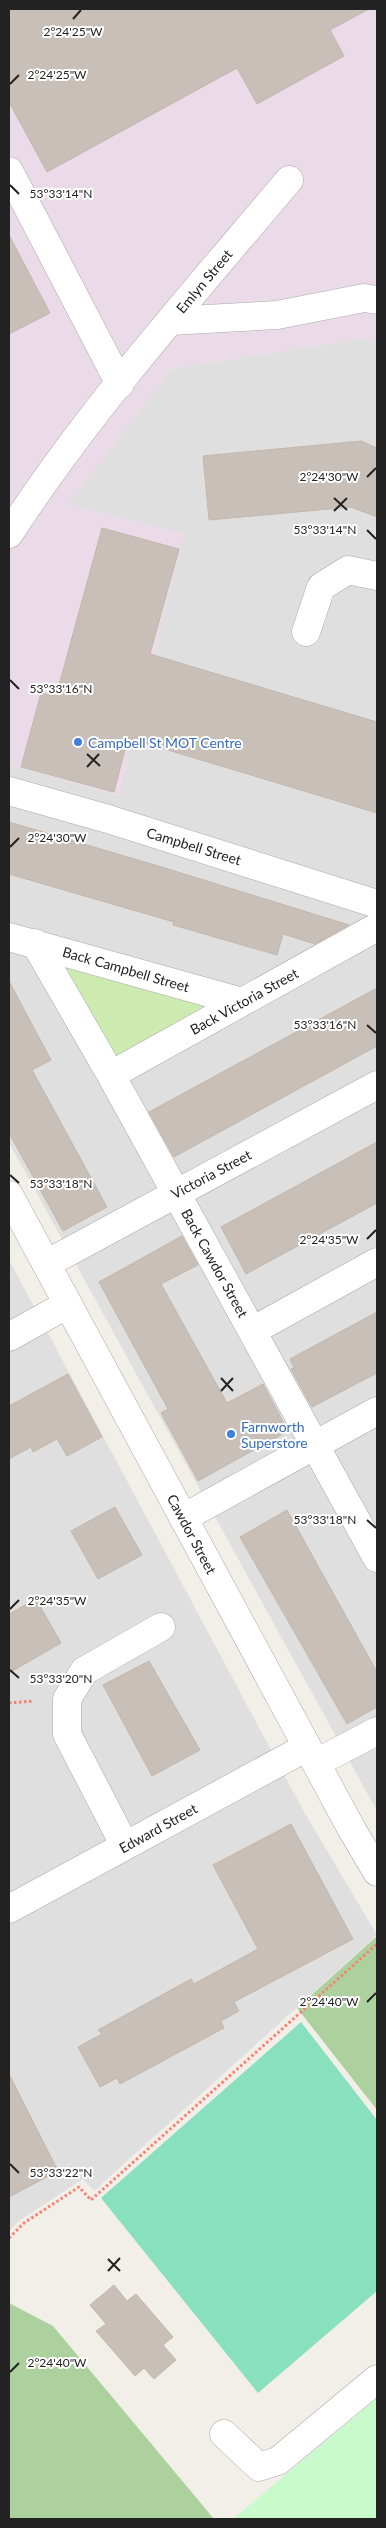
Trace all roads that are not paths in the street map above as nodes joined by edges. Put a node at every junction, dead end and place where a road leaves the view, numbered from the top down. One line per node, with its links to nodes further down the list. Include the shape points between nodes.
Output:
1 (9, 171): 5 (street)
2 (289, 180): 4 (street, Emlyn Street)
3 (377, 300): 4 (street, via 364,298 277,315)
4 (170, 321): 5 (street, Emlyn Street)
5 (120, 384): 6 (street, Emlyn Street, via 37,491)
6 (9, 534)
7 (377, 576): 8 (street, via 348,570 321,587)
8 (306, 632)
9 (9, 791): 10 (street, Campbell Street)
10 (377, 904)
11 (377, 927): 14 (street, Back Victoria Street)
12 (9, 937): 13 (street, Back Campbell Street)
13 (35, 943): 14 (street, Back Campbell Street); 15 (street, Back Cawdor Street)
14 (242, 1002): 15 (street, Back Victoria Street)
15 (111, 1075): 17 (street, Back Cawdor Street)
16 (377, 1085): 17 (street, Victoria Street)
17 (176, 1193): 20 (street, Victoria Street); 22 (street, Back Cawdor Street)
18 (9, 1195): 20 (street, Cawdor Street)
19 (377, 1262): 22 (street)
20 (46, 1264): 21 (street, Cawdor Street)
21 (68, 1304): 23 (street); 26 (street, Cawdor Street)
22 (252, 1331): 25 (street, Back Cawdor Street)
23 (9, 1337)
24 (377, 1411): 25 (street)
25 (315, 1445): 26 (street); 27 (street, Back Cawdor Street)
26 (183, 1518): 30 (street, Cawdor Street)
27 (377, 1558)
28 (161, 1627): 31 (street, via 84,1671 67,1699 67,1734)
29 (377, 1731): 30 (street, Edward Street)
30 (312, 1755): 31 (street, Edward Street); 32 (street, Cawdor Street)
31 (126, 1846): 33 (street, Edward Street)
32 (377, 1872)
33 (9, 1909)
34 (377, 2379): 35 (street, via 278,2461 259,2467)
35 (224, 2434)

